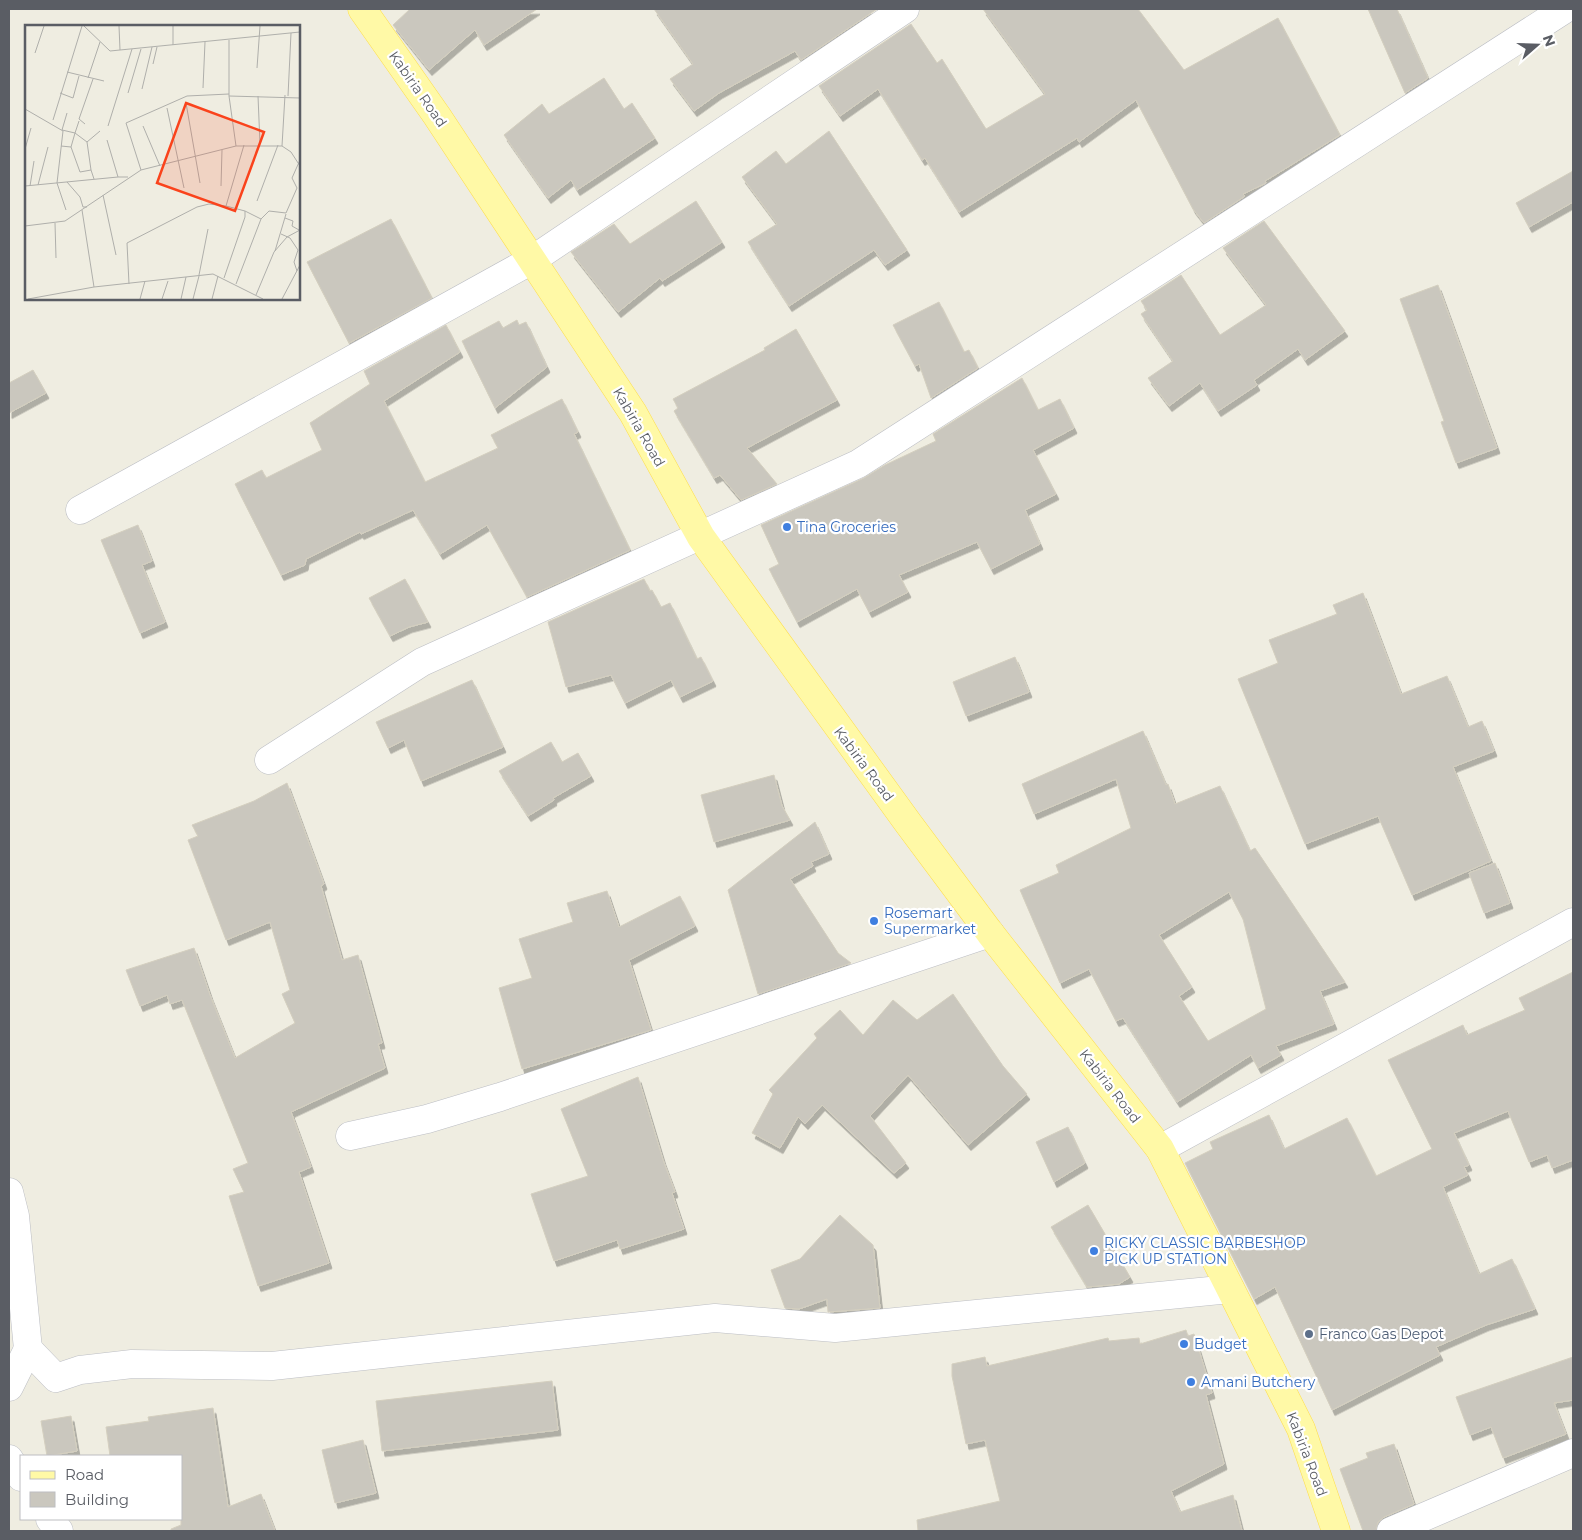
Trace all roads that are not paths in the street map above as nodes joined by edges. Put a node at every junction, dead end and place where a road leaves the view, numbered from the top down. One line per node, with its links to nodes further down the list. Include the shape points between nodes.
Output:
1 (362, 9): 4 (main road, Kabiria Road)
2 (905, 9): 4 (street)
3 (1565, 9): 6 (street, via 858,464)
4 (532, 260): 5 (street); 6 (main road, Kabiria Road, via 633,413)
5 (80, 510)
6 (701, 537): 7 (street, via 422,662); 9 (main road, Kabiria Road)
7 (269, 760)
8 (1573, 922): 11 (street)
9 (990, 933): 10 (street, via 500,1097 427,1119); 11 (main road, Kabiria Road)
10 (350, 1136)
11 (1160, 1149): 13 (main road, Kabiria Road)
12 (9, 1192): 14 (street)
13 (1230, 1289): 14 (street, via 835,1328 714,1318 272,1366 132,1364 80,1370 56,1378); 21 (main road, Kabiria Road, via 1301,1429)
14 (28, 1349): 15 (street)
15 (9, 1387)
16 (1573, 1453): 22 (street)
17 (9, 1459): 18 (street)
18 (20, 1476)
19 (51, 1520): 20 (street)
20 (59, 1531)
21 (1336, 1531)
22 (1391, 1531)

